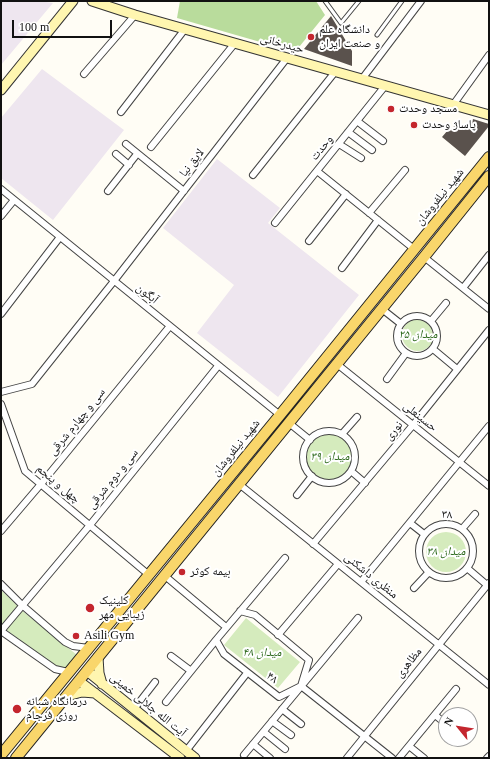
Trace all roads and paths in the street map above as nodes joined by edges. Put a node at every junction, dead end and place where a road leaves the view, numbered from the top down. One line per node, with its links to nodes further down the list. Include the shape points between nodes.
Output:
1 (73, 1): 18 (main road)
2 (92, 1): 8 (main road, حیدرخانی)
3 (324, 1): 4 (lane, via 341,22)
4 (359, 1)
5 (397, 1): 7 (lane)
6 (420, 1): 16 (street)
7 (401, 2): 10 (lane)
8 (135, 15): 9 (main road, حیدرخانی); 15 (street)
9 (184, 29): 11 (main road, حیدرخانی); 20 (street)
10 (377, 35)
11 (235, 43): 13 (main road, حیدرخانی); 27 (street)
12 (489, 55): 19 (street)
13 (287, 58): 14 (main road, حیدرخانی); 40 (street, لایق نیا)
14 (335, 72): 16 (main road, حیدرخانی); 36 (street)
15 (84, 74)
16 (362, 79): 17 (main road, حیدرخانی)
17 (385, 86): 19 (main road, حیدرخانی); 22 (street, وحدت)
18 (1, 90)
19 (453, 105): 21 (main road, حیدرخانی)
20 (121, 112)
21 (489, 115)
22 (358, 121): 23 (street, وحدت); 24 (street)
23 (348, 132): 26 (street, وحدت); 28 (street)
24 (383, 141)
25 (126, 144): 30 (street)
26 (339, 144): 32 (street); 35 (street, وحدت)
27 (151, 148)
28 (372, 150)
29 (116, 154): 33 (street)
30 (137, 154): 33 (street); 40 (street)
31 (489, 157): 49 (main road, شهید نیلفروشان)
32 (361, 158)
33 (129, 165): 39 (street)
34 (405, 170): 43 (street)
35 (317, 171): 41 (street); 46 (street, وحدت)
36 (253, 175)
37 (489, 176): 51 (main road, شهید نیلفروشان)
38 (1, 189): 42 (street, آبگون)
39 (108, 191)
40 (184, 191): 53 (street, لایق نیا)
41 (346, 194): 43 (street); 48 (street)
42 (14, 200): 44 (street); 47 (street, آبگون)
43 (369, 213): 45 (street)
44 (1, 216)
45 (378, 220): 49 (street); 52 (street)
46 (276, 223)
47 (60, 237): 53 (street, آبگون); 58 (street)
48 (309, 241)
49 (414, 249): 51 (main road); 71 (main road, شهید نیلفروشان)
50 (489, 255): 54 (street)
51 (424, 257): 54 (street); 56 (main road, شهید نیلفروشان)
52 (342, 268)
53 (114, 281): 61 (street, آبگون); 69 (street, لایق نیا, via 32,384)
54 (463, 288): 57 (street)
55 (446, 303): 59 (street)
56 (382, 309): 60 (street); 65 (main road, شهید نیلفروشان)
57 (489, 309)
58 (1, 314)
59 (431, 321): 60 (street, via 413,316); 63 (street, via 438,338)
60 (401, 324): 64 (street, via 397,334 398,340)
61 (170, 326): 66 (street, آبگون); 82 (street, سی و چهارم شرقی)
62 (489, 330): 67 (street, نوری)
63 (433, 349): 64 (street, via 421,356); 67 (street)
64 (406, 353): 68 (street)
65 (337, 364): 73 (main road, شهید نیلفروشان); 74 (street, حسینعلی)
66 (218, 366): 71 (street, آبگون); 88 (street, سی و دوم شرقی)
67 (457, 369): 74 (street, نوری)
68 (387, 379)
69 (1, 392)
70 (1, 404): 82 (street, چهل و پنجم, via 25,471)
71 (280, 416): 73 (main road); 97 (main road, شهید نیلفروشان)
72 (357, 417): 76 (street)
73 (289, 423): 77 (street); 83 (main road, شهید نیلفروشان)
74 (413, 425): 78 (street, حسینعلی); 81 (street, نوری)
75 (489, 426): 78 (street)
76 (342, 434): 77 (street, via 325,431 316,434); 79 (street, via 348,439 354,453)
77 (310, 440): 80 (street, via 303,454 304,463)
78 (460, 463): 84 (street, حسینعلی); 87 (street)
79 (351, 471): 80 (street, via 341,480 334,482 326,482); 81 (street)
80 (312, 476): 85 (street)
81 (365, 483): 92 (street, نوری)
82 (41, 484): 88 (street, چهل و پنجم); 90 (street, سی و چهارم شرقی)
83 (239, 484): 92 (street, منظری داشکنی); 98 (main road, شهید نیلفروشان)
84 (489, 486)
85 (297, 495)
86 (475, 514): 89 (street)
87 (410, 522): 91 (street); 99 (street)
88 (90, 525): 97 (street, چهل و پنجم); 103 (street, سی و دوم شرقی)
89 (462, 530): 91 (street, ۳۸, via 455,525 447,524 431,528); 95 (street, ۳۸, via 472,544 473,552)
90 (1, 531)
91 (424, 534): 96 (street, via 418,550 421,562)
92 (313, 544): 94 (street, منظری داشکنی)
93 (284, 558): 104 (street)
94 (338, 564): 99 (street, منظری داشکنی); 108 (street)
95 (466, 568): 96 (street, via 460,574 448,578 436,577); 101 (street)
96 (429, 572): 102 (street)
97 (149, 575): 111 (main road, شهید نیلفروشان)
98 (165, 576): 106 (street); 113 (main road, شهید نیلفروشان)
99 (361, 582): 110 (street, منظری داشکنی)
100 (1, 584): 103 (street)
101 (488, 584): 110 (street, مظاهری)
102 (414, 588)
103 (22, 605): 107 (street, سی و دوم شرقی); 111 (street, via 65,642)
104 (240, 611): 106 (street); 108 (street, via 255,615)
105 (358, 618): 125 (street)
106 (226, 627): 109 (street)
107 (1, 631): 115 (street)
108 (278, 635): 125 (street, via 310,660)
109 (216, 640): 117 (street); 119 (street, ۴۸, via 224,654)
110 (439, 645): 124 (street, منظری داشکنی); 138 (street, مظاهری)
111 (89, 648): 114 (main road, شهید نیلفروشان)
112 (171, 656): 117 (street)
113 (98, 657): 116 (main road, شهید نیلفروشان); 123 (main road)
114 (77, 663): 116 (main road); 118 (main road, شهید نیلفروشان)
115 (56, 669): 118 (street); 122 (street, via 60,678)
116 (87, 671): 120 (main road, شهید نیلفروشان); 123 (main road, آيت الله جلالى خمينى)
117 (191, 671): 129 (street)
118 (68, 672): 120 (main road); 122 (main road, شهید نیلفروشان)
119 (247, 673): 125 (street, ۴۸, via 279,697); 142 (street)
120 (79, 681): 127 (main road, آيت الله جلالى خمينى); 128 (main road, شهید نیلفروشان)
121 (155, 682): 130 (street)
122 (59, 684): 143 (main road, شهید نیلفروشان)
123 (102, 684): 130 (main road, آيت الله جلالى خمينى)
124 (489, 685)
125 (301, 686): 131 (street); 138 (street)
126 (456, 689): 132 (street)
127 (96, 693): 128 (main road, via 82,692); 146 (main road, آيت الله جلالى خمينى)
128 (67, 696): 145 (main road, شهید نیلفروشان)
129 (166, 702)
130 (134, 709): 142 (main road, آيت الله جلالى خمينى)
131 (282, 709): 134 (street); 135 (street)
132 (435, 715): 133 (street); 140 (street)
133 (438, 717)
134 (272, 721): 136 (street); 137 (street)
135 (301, 724)
136 (264, 732): 139 (street); 141 (street)
137 (291, 735)
138 (364, 736): 149 (street, مظاهری); 150 (street)
139 (253, 744): 144 (street); 148 (street)
140 (409, 746): 151 (street); 152 (street)
141 (285, 749)
142 (186, 751): 147 (main road, آيت الله جلالى خمينى)
143 (1, 755)
144 (244, 755)
145 (16, 758)
146 (179, 758)
147 (195, 758)
148 (270, 758)
149 (347, 758)
150 (392, 758)
151 (399, 758)
152 (424, 758)

